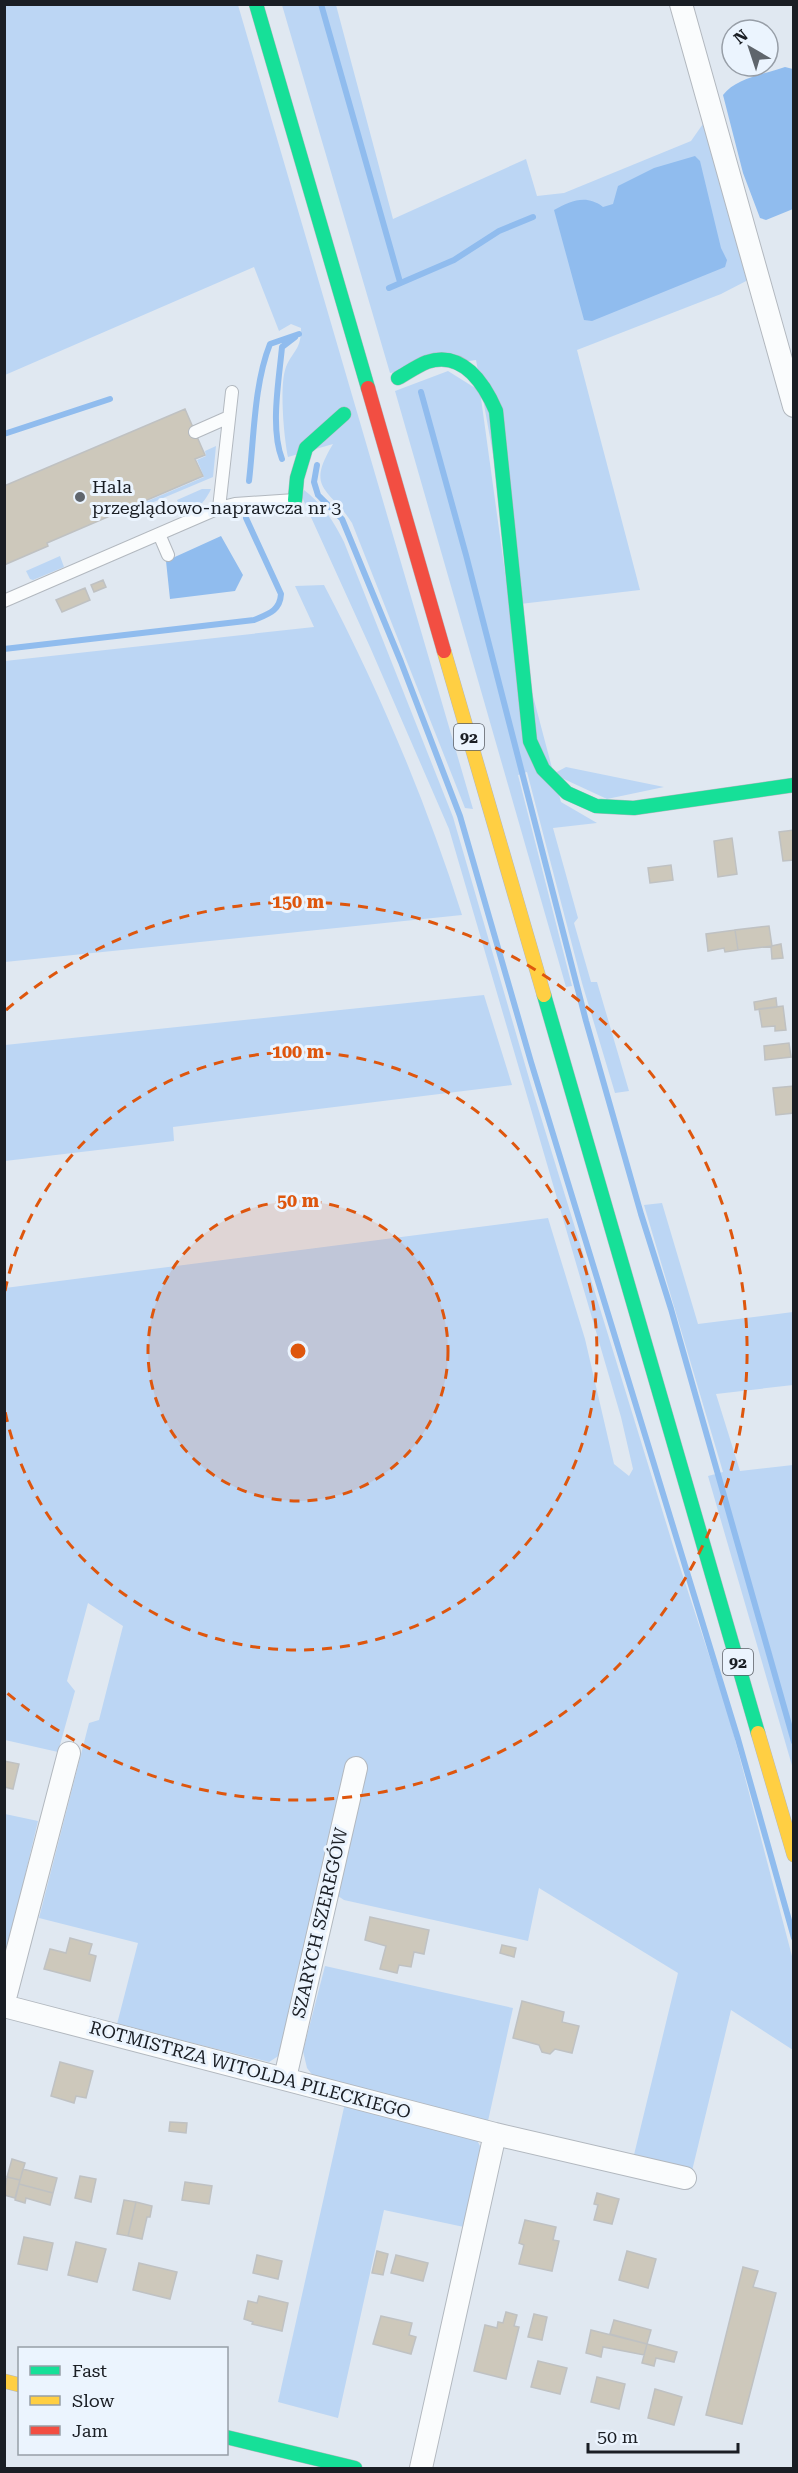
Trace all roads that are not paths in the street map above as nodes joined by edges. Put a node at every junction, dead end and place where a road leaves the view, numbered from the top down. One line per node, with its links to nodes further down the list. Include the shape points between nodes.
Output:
1 (256, 4): 17 (main road, 92)
2 (681, 4): 5 (street)
3 (398, 378): 14 (main road, via 431,361 455,361 467,366 482,382 496,411 530,741 543,769 567,793 596,806 634,808)
4 (232, 393): 7 (lane)
5 (794, 406)
6 (345, 414): 9 (main road, via 306,448)
7 (229, 417): 8 (lane); 10 (lane)
8 (195, 432)
9 (295, 500): 10 (lane)
10 (219, 508): 11 (lane)
11 (159, 534): 12 (lane); 13 (lane)
12 (168, 555)
13 (4, 601)
14 (794, 785)
15 (69, 1753): 18 (street)
16 (356, 1768): 19 (street, SZARYCH SZEREGÓW)
17 (794, 1855)
18 (4, 2004): 19 (street, ROTMISTRZA WITOLDA PILECKIEGO)
19 (285, 2078): 20 (street, ROTMISTRZA WITOLDA PILECKIEGO)
20 (495, 2134): 21 (street, ROTMISTRZA WITOLDA PILECKIEGO); 24 (street)
21 (685, 2178)
22 (228, 2437): 23 (main road)
23 (355, 2469)
24 (421, 2469)

